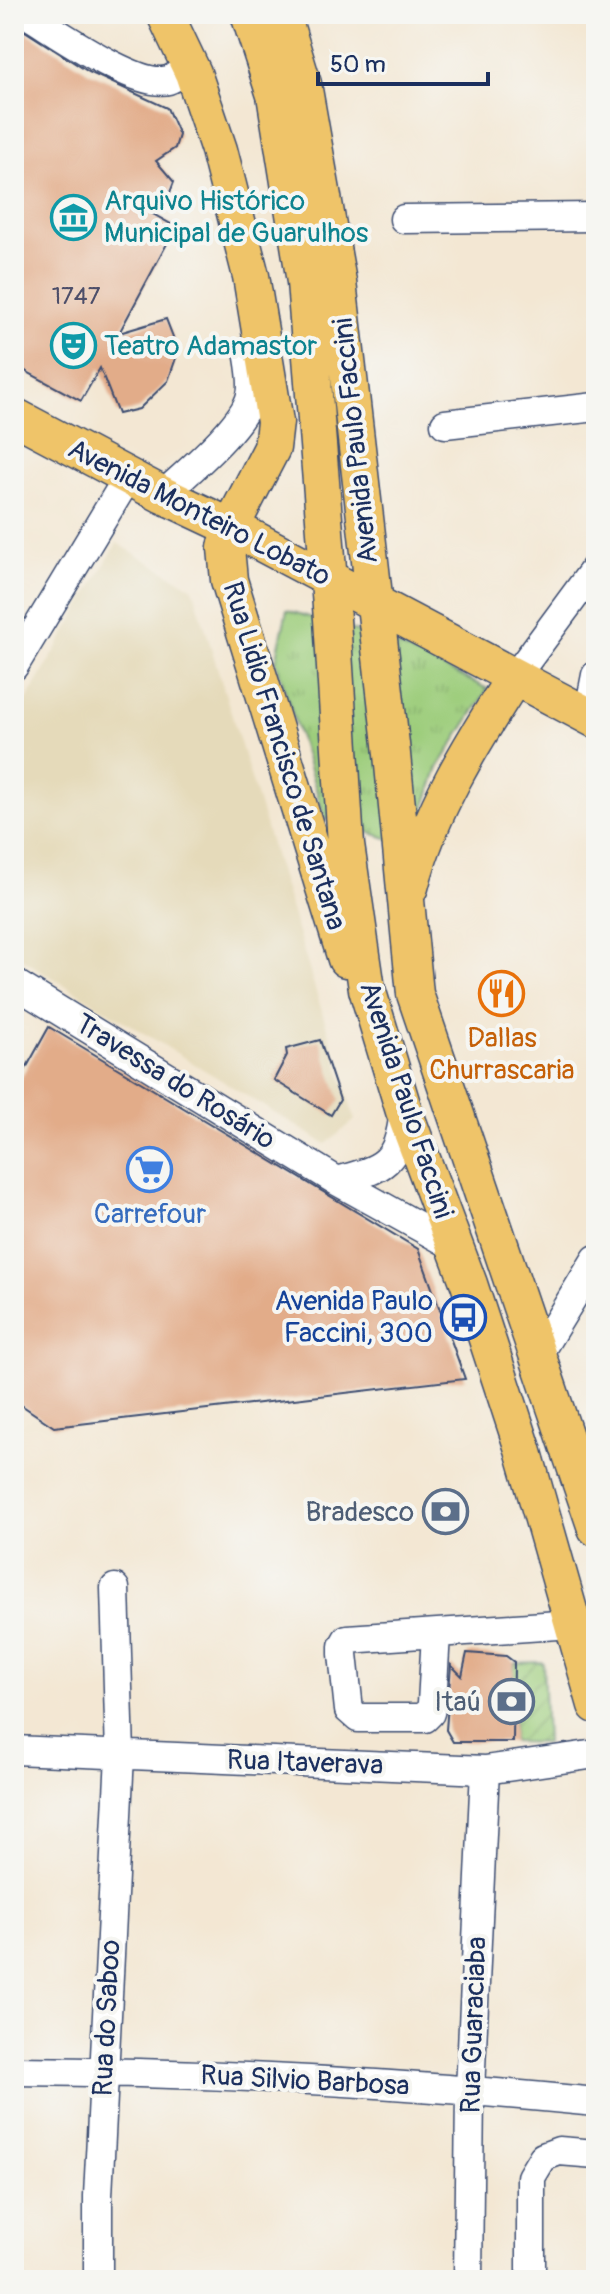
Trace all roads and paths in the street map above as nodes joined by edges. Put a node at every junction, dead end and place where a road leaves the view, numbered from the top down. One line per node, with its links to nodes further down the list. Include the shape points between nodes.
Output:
1 (27, 14): 6 (street, via 127,73 152,81)
2 (165, 14): 6 (main road, Rua Lidio Francisco de Santana)
3 (249, 14): 10 (main road)
4 (282, 14): 7 (main road)
5 (300, 14): 7 (main road)
6 (191, 70): 15 (street, via 192,112 224,227 252,387 246,408 230,429); 16 (main road, Rua Lidio Francisco de Santana, via 219,150 251,276 275,422 272,448)
7 (303, 84): 10 (main road)
8 (596, 217): 9 (street)
9 (404, 219)
10 (322, 282): 18 (main road, Avenida Paulo Faccini); 19 (main road, Avenida Paulo Faccini)
11 (596, 407): 13 (street)
12 (14, 416): 14 (main road, Avenida Monteiro Lobato)
13 (445, 424)
14 (128, 477): 15 (main road, Avenida Monteiro Lobato); 20 (street)
15 (163, 495): 16 (main road, Avenida Monteiro Lobato)
16 (231, 527): 18 (main road, Avenida Monteiro Lobato); 26 (main road, Rua Lidio Francisco de Santana, via 226,548 229,580 341,949)
17 (596, 567): 22 (street)
18 (328, 579): 19 (main road, Avenida Monteiro Lobato); 26 (main road, Avenida Paulo Faccini, via 346,845)
19 (374, 603): 22 (main road, Avenida Monteiro Lobato); 24 (main road, Avenida Paulo Faccini)
20 (14, 666)
21 (596, 675): 23 (street)
22 (514, 678): 23 (main road, Avenida Monteiro Lobato); 24 (main road, via 448,789)
23 (592, 718)
24 (405, 905): 32 (main road, Avenida Paulo Faccini, via 415,994)
25 (14, 983): 28 (street, Travessa do Rosário)
26 (367, 989): 27 (main road, Avenida Paulo Faccini)
27 (404, 1111): 28 (street, via 401,1136 388,1163); 29 (main road, Avenida Paulo Faccini)
28 (337, 1181): 29 (street, Travessa do Rosário)
29 (454, 1246): 31 (main road, Avenida Paulo Faccini)
30 (596, 1259): 32 (street)
31 (469, 1284): 33 (main road, via 486,1283 495,1289 536,1400 546,1418); 37 (main road, Avenida Paulo Faccini, via 523,1449 553,1486)
32 (537, 1356): 33 (main road, Avenida Paulo Faccini)
33 (564, 1433): 34 (main road, Avenida Paulo Faccini)
34 (590, 1486): 35 (main road, Avenida Paulo Faccini)
35 (596, 1528)
36 (115, 1588): 42 (street, Rua do Saboo)
37 (584, 1624): 38 (street); 39 (main road)
38 (436, 1634)
39 (596, 1705)
40 (14, 1750): 42 (street, Rua Itaverava)
41 (596, 1754): 43 (street, Rua Itaverava)
42 (120, 1755): 43 (street, Rua Itaverava); 45 (street, Rua do Saboo)
43 (485, 1770): 46 (street, Rua Guaraciaba)
44 (14, 2071): 45 (street, Rua Silvio Barbosa)
45 (105, 2072): 46 (street, Rua Silvio Barbosa); 50 (street, Rua do Saboo)
46 (470, 2090): 47 (street, Rua Silvio Barbosa); 51 (street, Rua Guaraciaba)
47 (596, 2102)
48 (596, 2154): 49 (street, via 559,2151 543,2157 531,2177)
49 (531, 2279)
50 (98, 2280)
51 (468, 2280)

